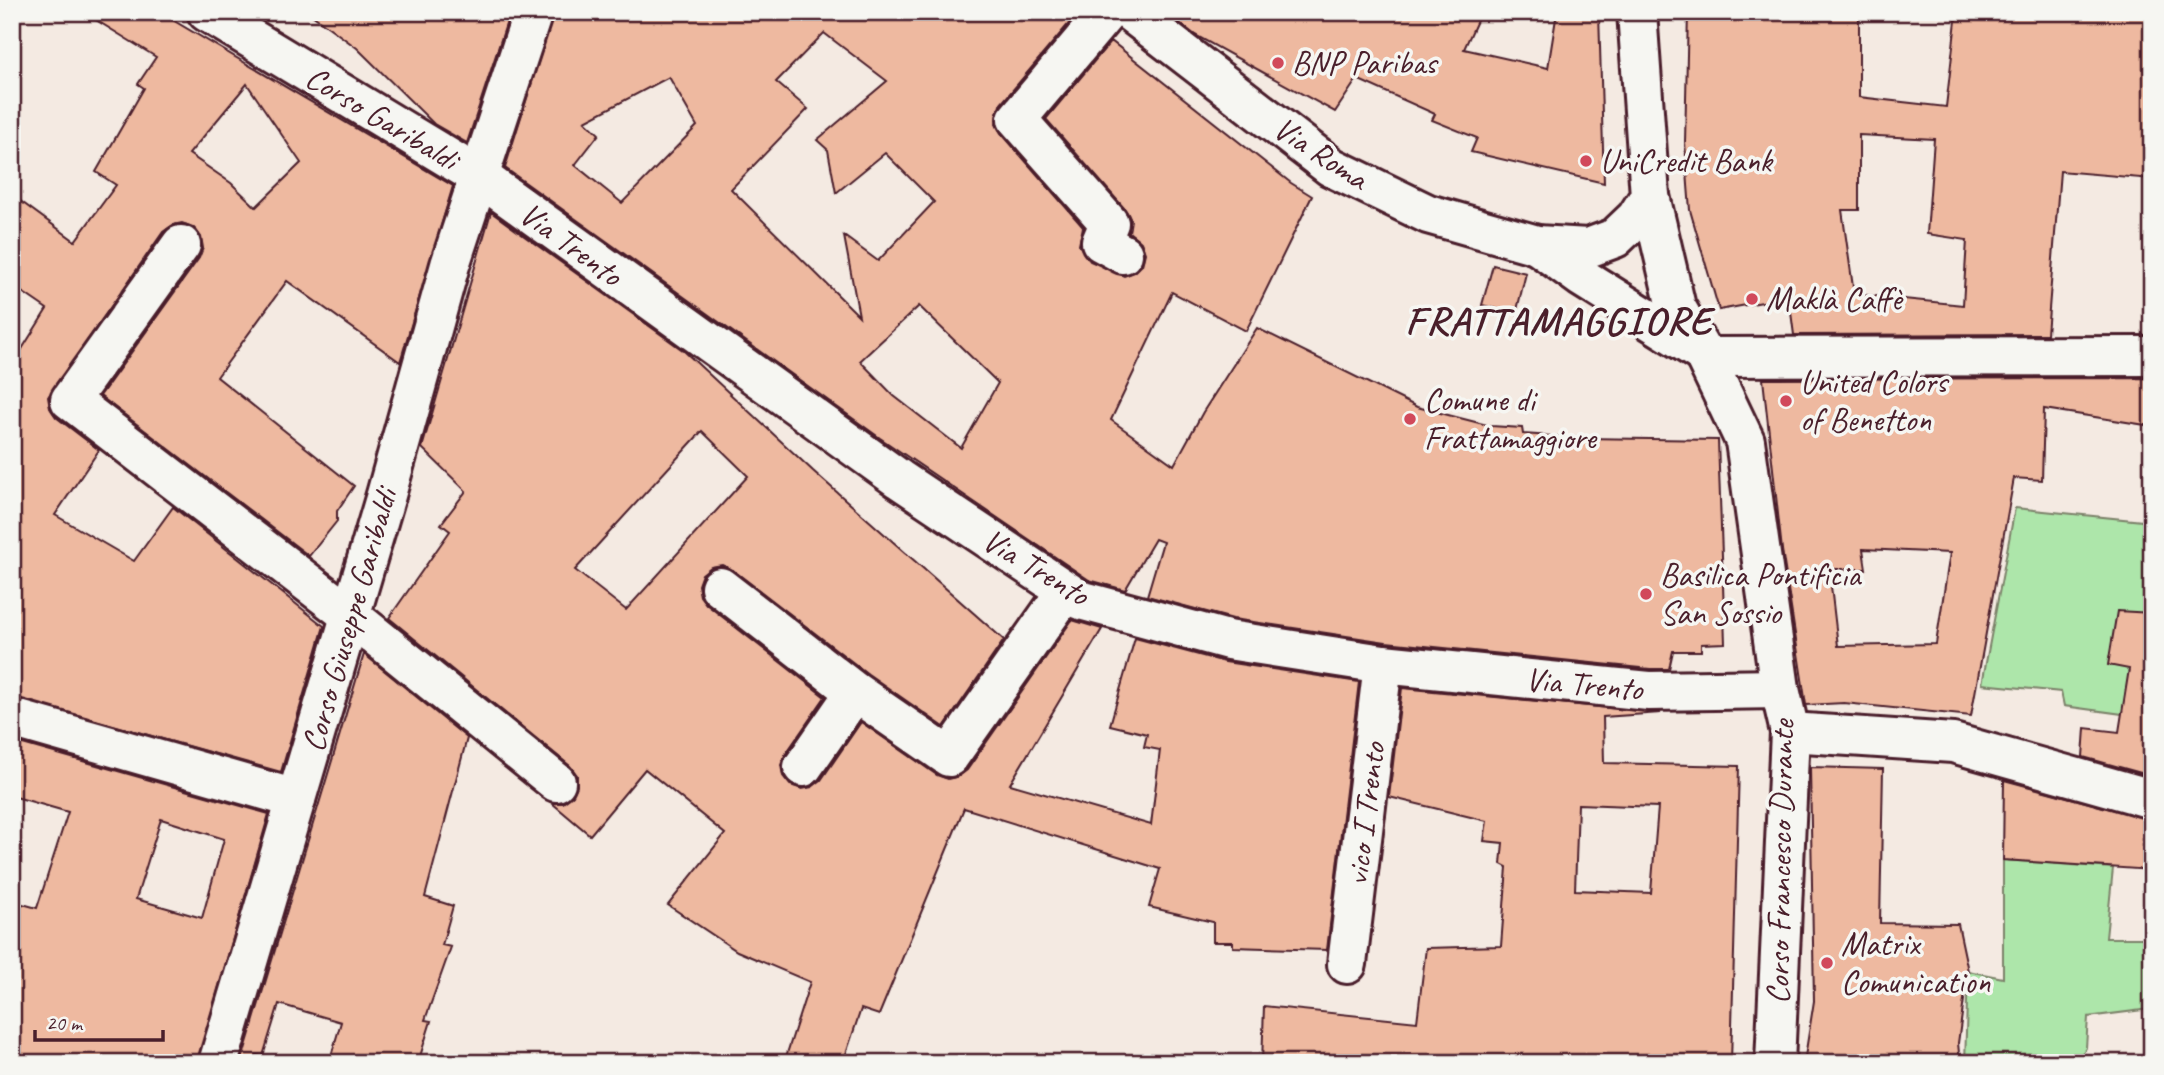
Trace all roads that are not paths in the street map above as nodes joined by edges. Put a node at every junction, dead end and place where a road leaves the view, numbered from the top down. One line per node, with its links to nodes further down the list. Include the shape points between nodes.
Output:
1 (207, 12): 6 (street, Corso Garibaldi)
2 (533, 12): 6 (street, Corso Garibaldi)
3 (1107, 12): 10 (street, via 1017,119 1109,223 1101,242)
4 (1130, 12): 8 (street, Via Roma, via 1331,167 1428,214)
5 (1637, 12): 7 (street, Corso Francesco Durante)
6 (480, 177): 14 (street, Via Trento, via 865,456); 15 (street, Corso Giuseppe Garibaldi, via 450,265)
7 (1650, 197): 8 (street, Via Roma, via 1615,238 1588,248); 11 (street, Corso Francesco Durante, via 1676,307)
8 (1537, 245): 11 (street, Via Roma)
9 (181, 246): 15 (street, via 70,400)
10 (1124, 254)
11 (1704, 356): 12 (street); 17 (street, Corso Francesco Durante, via 1745,441)
12 (2152, 356)
13 (720, 587): 18 (street)
14 (1066, 591): 16 (street, Via Trento, via 1080,600 1228,640); 18 (street, via 949,757)
15 (351, 616): 22 (street); 23 (street, Corso Giuseppe Garibaldi)
16 (1382, 664): 17 (street, Via Trento, via 1650,691); 25 (street, vico I Trento)
17 (1780, 689): 20 (street, Corso Francesco Durante)
18 (855, 692): 21 (street)
19 (12, 718): 23 (street)
20 (1790, 732): 24 (street, via 1953,743); 27 (street, Corso Francesco Durante)
21 (803, 767)
22 (556, 782)
23 (296, 799): 26 (street, Corso Giuseppe Garibaldi)
24 (2152, 799)
25 (1347, 964)
26 (218, 1063)
27 (1774, 1063)

